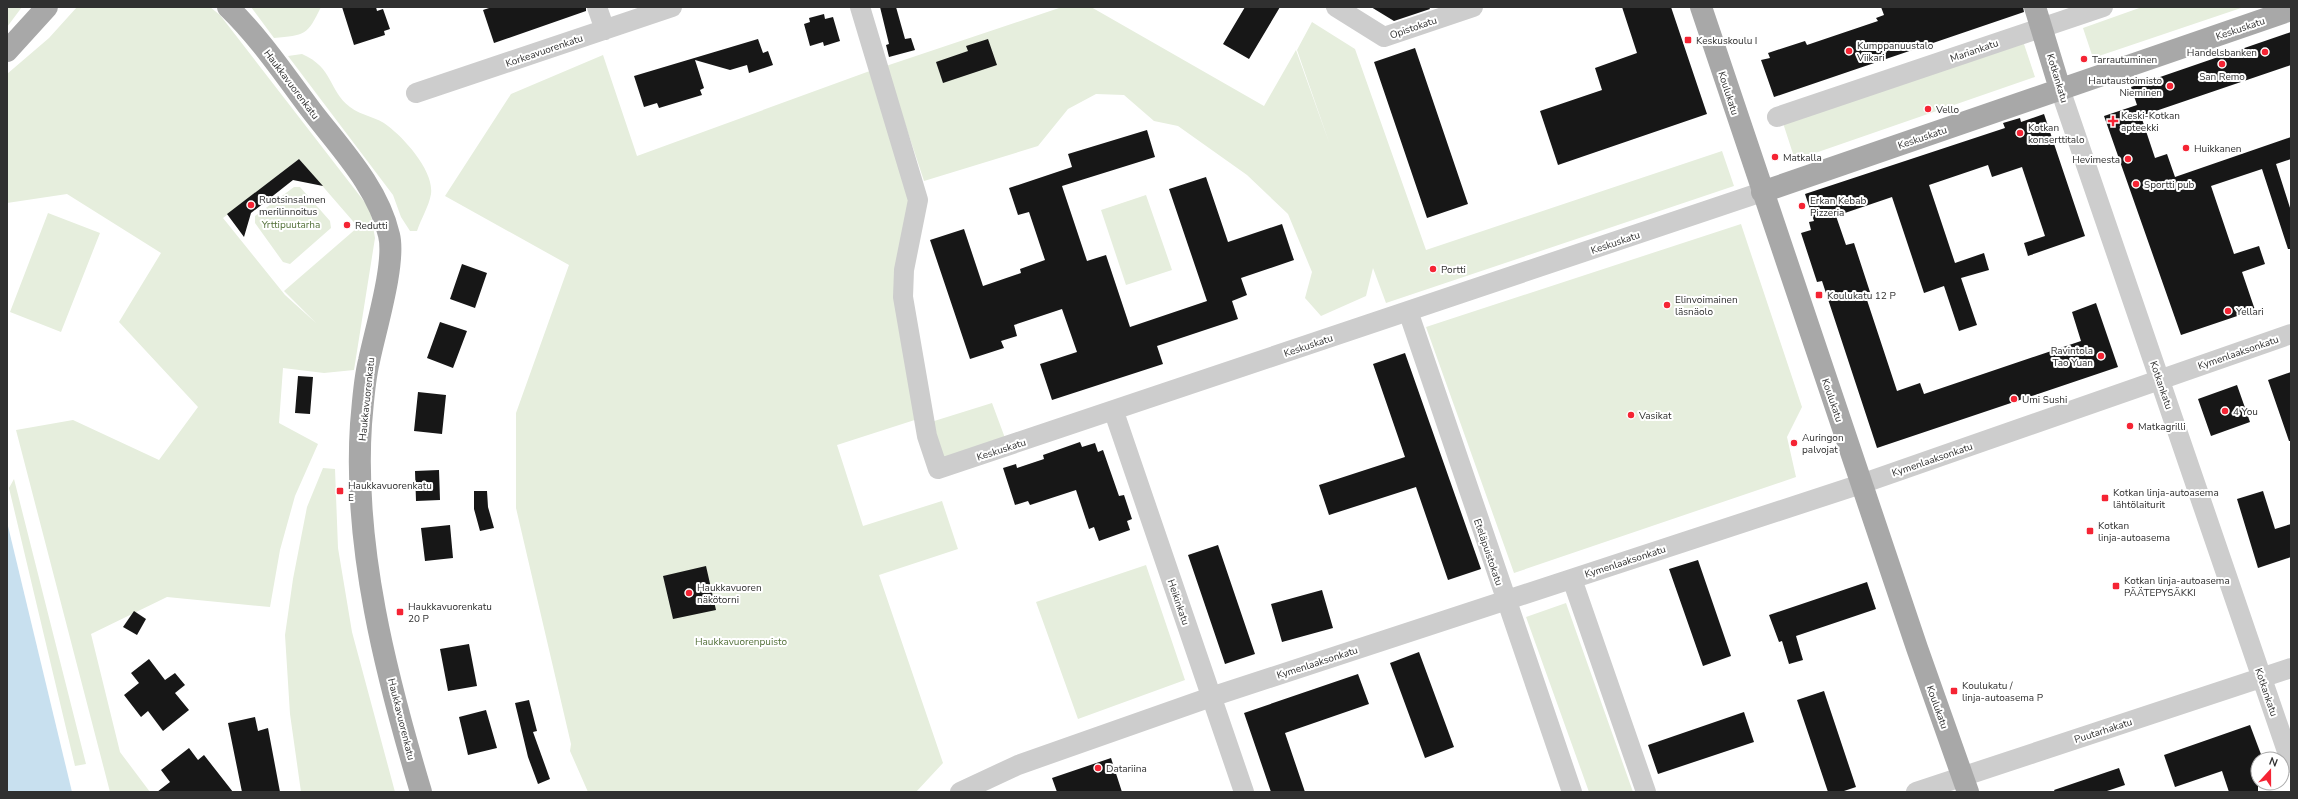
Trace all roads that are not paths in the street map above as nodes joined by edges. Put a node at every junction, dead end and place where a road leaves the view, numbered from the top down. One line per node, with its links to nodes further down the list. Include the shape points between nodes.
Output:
1 (47, 7): 14 (main road)
2 (228, 7): 31 (main road, Haukkavuorenkatu, via 252,30 362,177 378,203 390,237 388,267 368,364 363,406 361,499 377,617 401,722)
3 (597, 7): 13 (street)
4 (672, 7): 13 (street, Korkeavuorenkatu)
5 (860, 7): 22 (street, Keskuskatu, via 918,200 904,270 903,297 927,436 938,469)
6 (1336, 7): 7 (street, Opistokatu, via 1384,37)
7 (1473, 7)
8 (1700, 7): 18 (main road, Koulukatu)
9 (2035, 7): 12 (main road, Kotkankatu)
10 (2103, 7): 12 (street, Mariankatu)
11 (2291, 10): 15 (main road, Keskuskatu)
12 (2042, 28): 15 (main road, Kotkankatu); 17 (street, Mariankatu)
13 (605, 30): 16 (street, Korkeavuorenkatu)
14 (7, 51)
15 (2060, 89): 18 (main road, Keskuskatu); 21 (street, Kotkankatu)
16 (416, 93)
17 (1778, 117)
18 (1762, 192): 19 (street, Keskuskatu); 23 (main road, Koulukatu)
19 (1408, 311): 22 (street, Keskuskatu); 25 (street, Eteläpuistokatu)
20 (2291, 334): 21 (street, Kymenlaaksonkatu)
21 (2160, 379): 23 (street, Kymenlaaksonkatu); 27 (street, Kotkankatu)
22 (1114, 412): 28 (street, Heikinkatu)
23 (1861, 484): 24 (street, Kymenlaaksonkatu); 30 (main road, Koulukatu)
24 (1572, 579): 25 (street, Kymenlaaksonkatu); 35 (street)
25 (1506, 600): 28 (street, Kymenlaaksonkatu); 34 (street, Eteläpuistokatu)
26 (2291, 668): 27 (street, Puutarhakatu)
27 (2262, 677): 29 (street, Kotkankatu); 30 (street, Puutarhakatu)
28 (1211, 697): 32 (street, Kymenlaaksonkatu, via 1023,763); 33 (street, Heikinkatu)
29 (2291, 763)
30 (1965, 784): 36 (street, Puutarhakatu)
31 (421, 792)
32 (960, 792)
33 (1244, 792)
34 (1572, 792)
35 (1646, 792)
36 (1916, 792)

